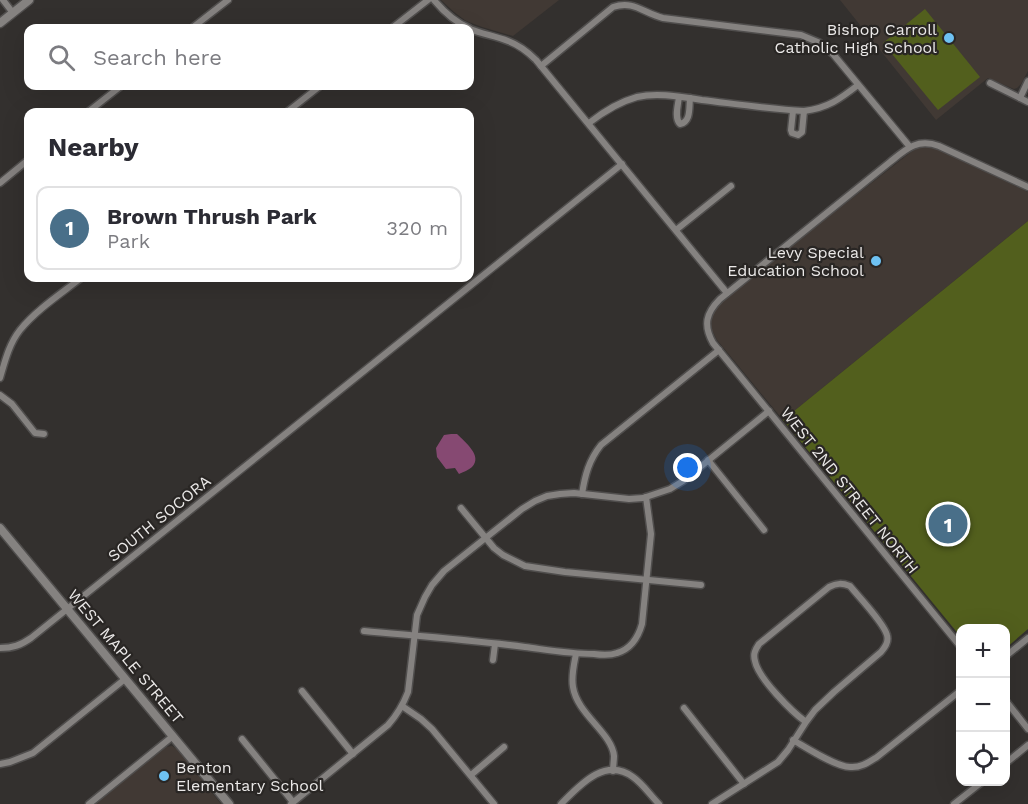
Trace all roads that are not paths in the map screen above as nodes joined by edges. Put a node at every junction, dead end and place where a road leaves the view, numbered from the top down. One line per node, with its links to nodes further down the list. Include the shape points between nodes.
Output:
1 (3, 0): 6 (street)
2 (29, 0): 6 (main road)
3 (228, 0): 8 (street)
4 (428, 0): 9 (street)
5 (434, 0): 10 (street)
6 (13, 13): 7 (main road)
7 (0, 23)
8 (197, 24)
9 (397, 24)
10 (460, 24)
11 (474, 31): 12 (street, via 518,46)
12 (541, 66): 15 (street, via 613,7 629,3 663,18 807,37 827,48); 26 (street)
13 (1028, 81): 20 (street)
14 (990, 83): 20 (street)
15 (858, 85): 25 (street, via 823,108); 27 (street)
16 (116, 90): 22 (street)
17 (315, 90): 23 (street)
18 (679, 97): 19 (street); 19 (street, via 680,124 688,120); 26 (street, via 638,97 614,106)
19 (690, 98): 24 (street)
20 (1020, 98): 21 (street)
21 (1028, 102)
22 (93, 108)
23 (292, 108)
24 (793, 111): 25 (street); 25 (street, via 791,130 796,135 802,132)
25 (804, 111)
26 (589, 123): 29 (street)
27 (910, 147): 32 (street, via 921,143 939,146); 35 (street)
28 (24, 163): 30 (street)
29 (622, 164): 33 (street); 50 (street, SOUTH SOCORA)
30 (0, 183)
31 (731, 186): 33 (street)
32 (1028, 187)
33 (676, 230): 35 (street)
34 (76, 282): 37 (street, via 20,331 6,356)
35 (727, 293): 36 (street, WEST 2ND STREET NORTH, via 713,306 708,318 709,334)
36 (719, 350): 39 (street, WEST 2ND STREET NORTH); 42 (street, via 602,445 588,466)
37 (0, 378)
38 (0, 395): 40 (street, via 35,433)
39 (768, 411): 41 (street); 54 (street, WEST 2ND STREET NORTH)
40 (44, 434)
41 (708, 460): 43 (street, via 670,489); 46 (street)
42 (582, 494): 43 (street); 47 (street, via 560,494 535,501)
43 (646, 497): 48 (street, via 651,534)
44 (461, 508): 47 (street)
45 (0, 528): 50 (main road, WEST MAPLE STREET)
46 (764, 530)
47 (486, 537): 48 (street, via 503,555 525,566); 52 (street, via 432,585 417,615)
48 (647, 580): 49 (street); 58 (street, via 640,633 629,647 614,654)
49 (701, 585)
50 (67, 609): 56 (street, SOUTH SOCORA, via 22,645); 60 (main road, WEST MAPLE STREET)
51 (364, 631): 52 (street)
52 (414, 635): 55 (street); 63 (street, via 408,692)
53 (1028, 638): 57 (street)
54 (956, 641)
55 (495, 644): 58 (street); 59 (street)
56 (0, 648)
57 (1010, 653)
58 (576, 654): 76 (street, via 576,698 612,748)
59 (493, 660)
60 (125, 679): 68 (main road, WEST MAPLE STREET); 75 (street, via 33,753)
61 (302, 690): 73 (street)
62 (956, 694): 70 (street, via 863,765 839,765)
63 (402, 706): 73 (street, via 388,725); 77 (street, via 421,718)
64 (1010, 707): 67 (street)
65 (684, 708): 78 (street)
66 (806, 722): 66 (street, via 792,712 761,675 754,659 755,650 829,587 850,586 882,626 888,636 887,645); 70 (street)
67 (1028, 729)
68 (173, 736): 81 (street); 82 (main road, WEST MAPLE STREET)
69 (242, 739): 80 (street)
70 (794, 741): 78 (street, via 778,762)
71 (1028, 745): 74 (street)
72 (504, 747): 77 (street)
73 (353, 754): 80 (street)
74 (1010, 759)
75 (0, 764)
76 (613, 771): 84 (street, via 596,773); 85 (street, via 634,778)
77 (471, 775): 83 (street)
78 (744, 784): 86 (street)
79 (977, 786): 87 (street)
80 (292, 803)
81 (89, 804)
82 (229, 804)
83 (494, 804)
84 (561, 804)
85 (659, 804)
86 (712, 804)
87 (954, 804)

